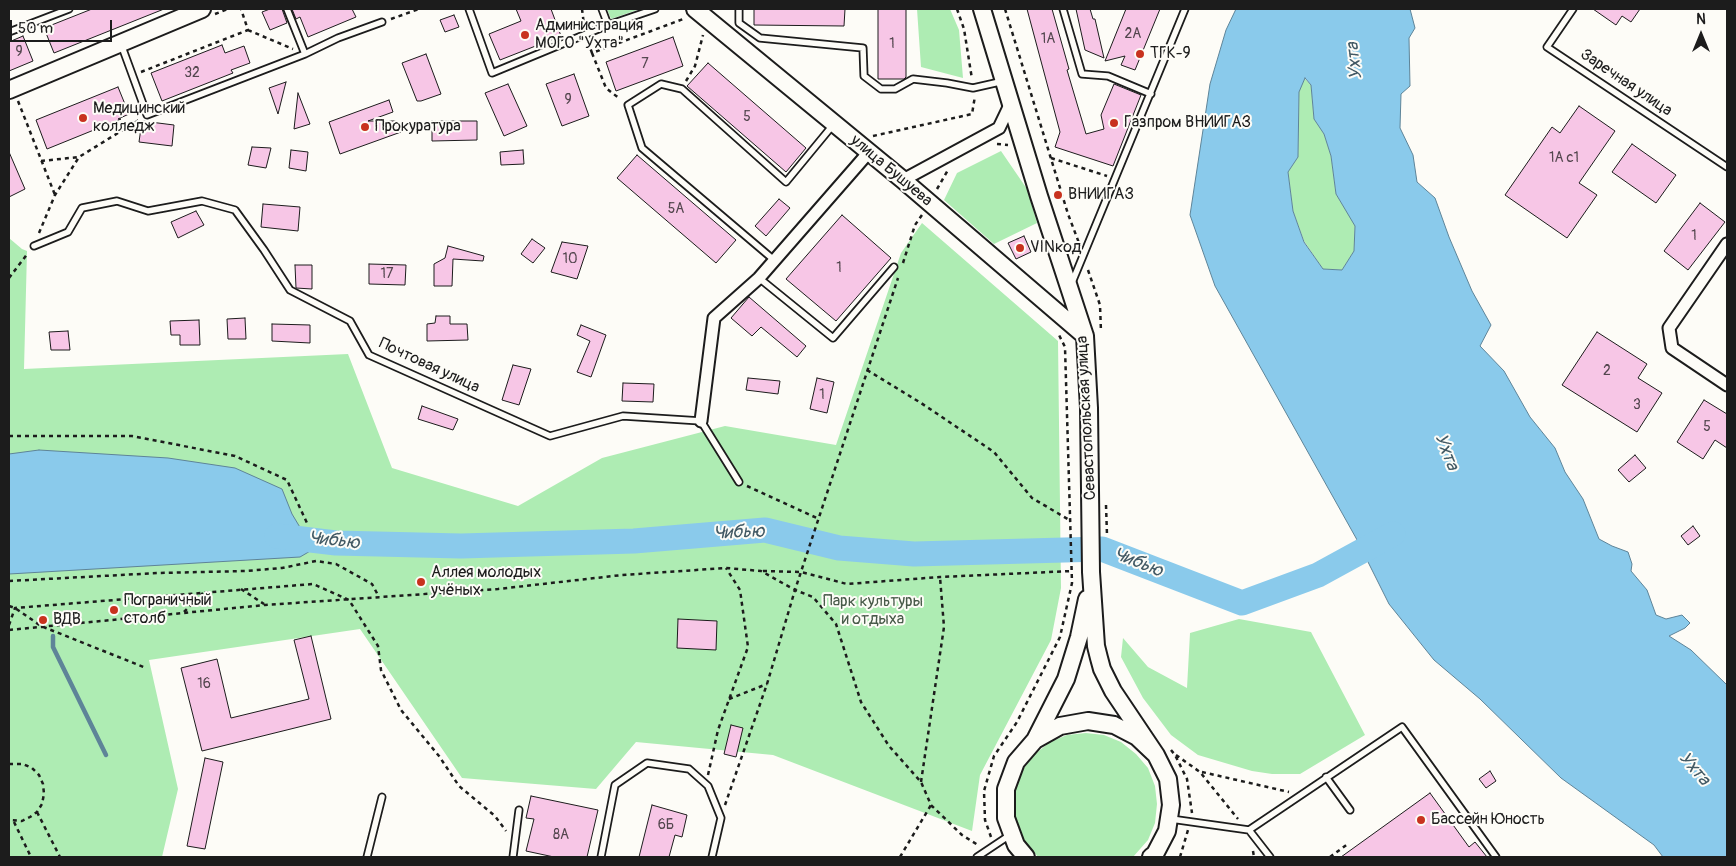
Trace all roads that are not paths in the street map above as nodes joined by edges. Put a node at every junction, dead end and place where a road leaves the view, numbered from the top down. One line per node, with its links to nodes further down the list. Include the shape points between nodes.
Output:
1 (69, 9): 15 (lane)
2 (202, 9): 16 (main road)
3 (287, 9): 17 (lane)
4 (469, 9): 14 (lane, via 492,73)
5 (602, 9): 14 (lane)
6 (655, 9): 14 (lane)
7 (739, 9): 18 (lane, via 739,23 760,38 863,48 864,76 880,89 895,89 913,79 974,88)
8 (982, 9): 18 (main road, Севастопольская улица)
9 (1063, 9): 20 (lane, via 1082,74 1108,76)
10 (1185, 9): 20 (lane)
11 (1573, 9): 24 (lane, Заречная улица, via 1547,47)
12 (693, 16): 22 (main road, улица Бушуева)
13 (382, 22): 17 (lane)
14 (608, 26)
15 (9, 32)
16 (121, 43): 17 (lane, via 147,115); 19 (main road)
17 (305, 54)
18 (1004, 82): 21 (main road, Севастопольская улица)
19 (12, 91)
20 (1151, 94): 31 (lane)
21 (1011, 103): 25 (street, via 999,128); 31 (main road, Севастопольская улица)
22 (834, 124): 23 (main road, улица Бушуева); 28 (lane, via 786,182 682,89 661,84 628,105 642,148)
23 (869, 152): 25 (main road, улица Бушуева); 28 (street)
24 (1727, 167)
25 (903, 180): 32 (main road, улица Бушуева, via 923,209)
26 (1727, 244): 33 (street, via 1669,328 1672,348)
27 (34, 246): 34 (lane, Почтовая улица, via 68,232 82,208 118,201 148,211 202,201 235,210 290,290 350,321 369,355 550,436 623,416)
28 (774, 260): 30 (street)
29 (894, 267): 30 (lane, via 833,338)
30 (759, 278): 34 (street, via 714,318)
31 (1070, 289): 32 (main road, Севастопольская улица)
32 (1085, 336): 36 (main road, Севастопольская улица)
33 (1727, 385)
34 (701, 421): 35 (lane)
35 (739, 482)
36 (1091, 572): 37 (main road, Севастопольская улица, via 1073,658); 38 (main road, Севастопольская улица, via 1096,646 1102,669)
37 (1035, 740): 38 (main road, via 1060,726 1088,721 1114,725 1137,737); 45 (main road, via 1016,762 1006,789 1006,818)
38 (1156, 755): 43 (main road, via 1168,779 1171,805)
39 (1326, 777): 42 (lane); 44 (lane); 54 (lane, via 1402,727)
40 (382, 797): 46 (lane)
41 (519, 810): 47 (lane)
42 (1350, 810)
43 (1168, 825): 44 (lane); 51 (main road); 52 (main road)
44 (1246, 829): 53 (lane)
45 (1018, 848): 50 (lane, via 994,846)
46 (367, 857)
47 (513, 857)
48 (601, 857): 49 (lane, via 614,785 647,763 690,769 708,786 721,818)
49 (712, 857)
50 (977, 857)
51 (1151, 857)
52 (1166, 857)
53 (1270, 857)
54 (1496, 857)

